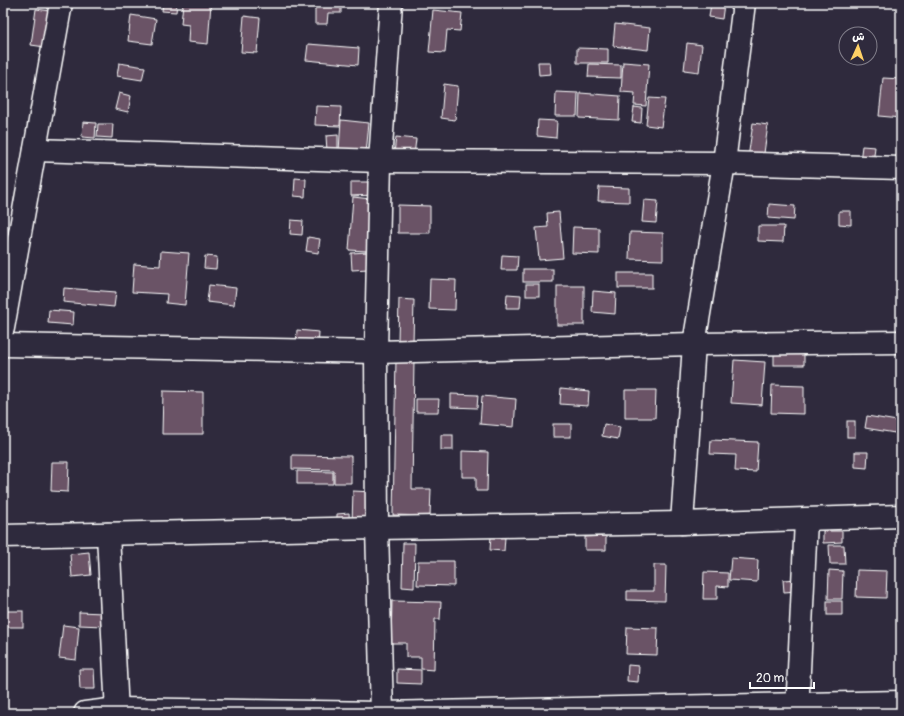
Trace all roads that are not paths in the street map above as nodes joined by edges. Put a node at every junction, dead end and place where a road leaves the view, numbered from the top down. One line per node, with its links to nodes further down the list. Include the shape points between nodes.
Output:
1 (61, 3): 4 (street)
2 (391, 3): 5 (street)
3 (744, 3): 6 (street)
4 (35, 150): 5 (street); 8 (street)
5 (380, 161): 6 (street); 12 (street)
6 (724, 163): 7 (street); 10 (street)
7 (901, 168)
8 (3, 328)
9 (901, 342): 10 (street)
10 (694, 344): 12 (street); 15 (street)
11 (3, 345): 12 (street)
12 (376, 352): 16 (street)
13 (901, 516): 14 (street)
14 (806, 520): 15 (street); 20 (street)
15 (682, 523): 16 (street)
16 (377, 528): 17 (street); 23 (street)
17 (108, 534): 18 (street); 21 (street)
18 (3, 536)
19 (901, 702): 20 (street)
20 (797, 709): 23 (street)
21 (117, 711): 22 (street); 23 (street)
22 (85, 713)
23 (382, 713)

